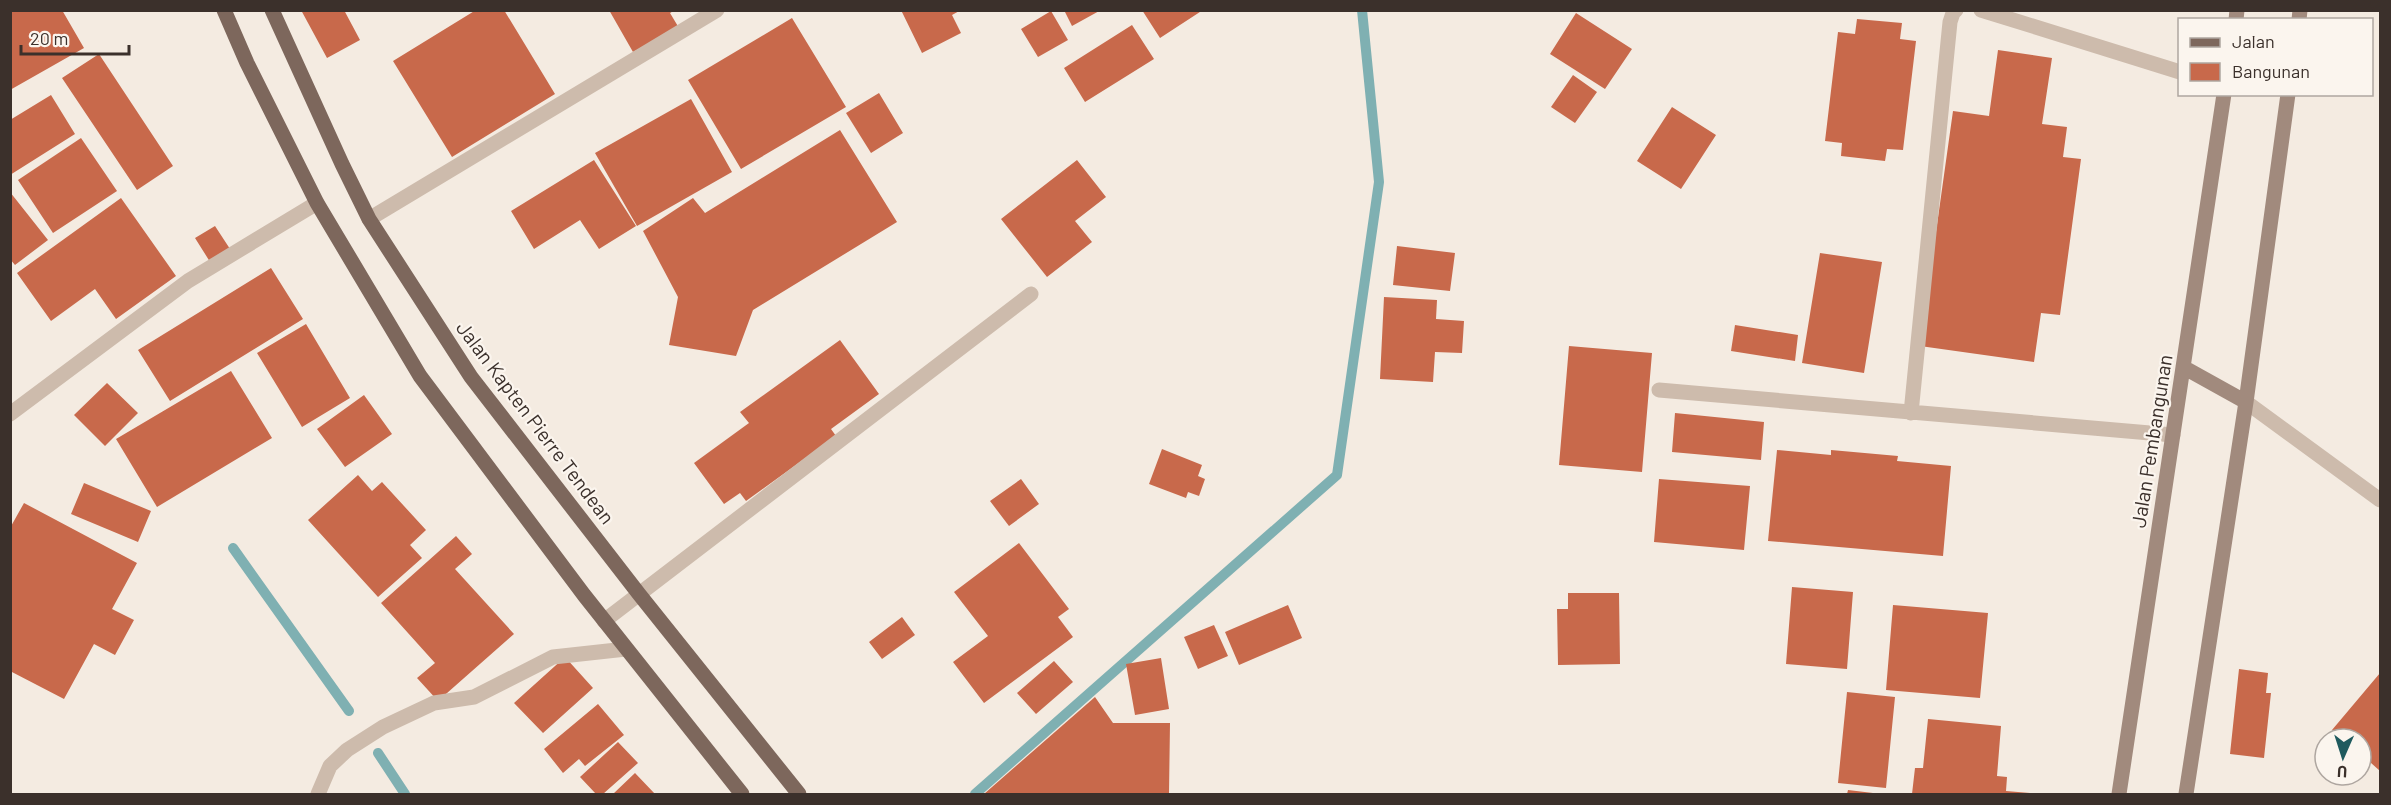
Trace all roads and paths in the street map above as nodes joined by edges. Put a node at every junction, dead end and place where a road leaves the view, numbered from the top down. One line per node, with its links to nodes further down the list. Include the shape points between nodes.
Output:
1 (224, 10): 9 (main road)
2 (272, 10): 10 (main road, Jalan Kapten Pierre Tendean)
3 (717, 10): 10 (street)
4 (1956, 10): 15 (street, via 1950,22)
5 (1981, 10): 6 (street)
6 (2178, 71)
7 (2224, 96): 12 (main road, Jalan Pembangunan)
8 (2288, 96): 14 (main road)
9 (317, 202): 16 (street, via 188,281); 20 (main road, via 420,376)
10 (369, 219): 19 (main road, Jalan Kapten Pierre Tendean, via 471,377)
11 (1031, 294): 19 (street)
12 (2183, 367): 14 (main road); 17 (main road, Jalan Pembangunan)
13 (1659, 390): 15 (street)
14 (2246, 402): 18 (street); 26 (main road)
15 (1911, 413): 17 (street)
16 (10, 414)
17 (2173, 435): 25 (main road, Jalan Pembangunan)
18 (2380, 500)
19 (639, 594): 20 (street); 24 (main road, Jalan Kapten Pierre Tendean)
20 (604, 621): 21 (main road)
21 (626, 649): 22 (street, via 553,657 474,697 434,703 383,727 330,766); 23 (main road)
22 (318, 795)
23 (742, 795)
24 (799, 795)
25 (2119, 795)
26 (2186, 795)

